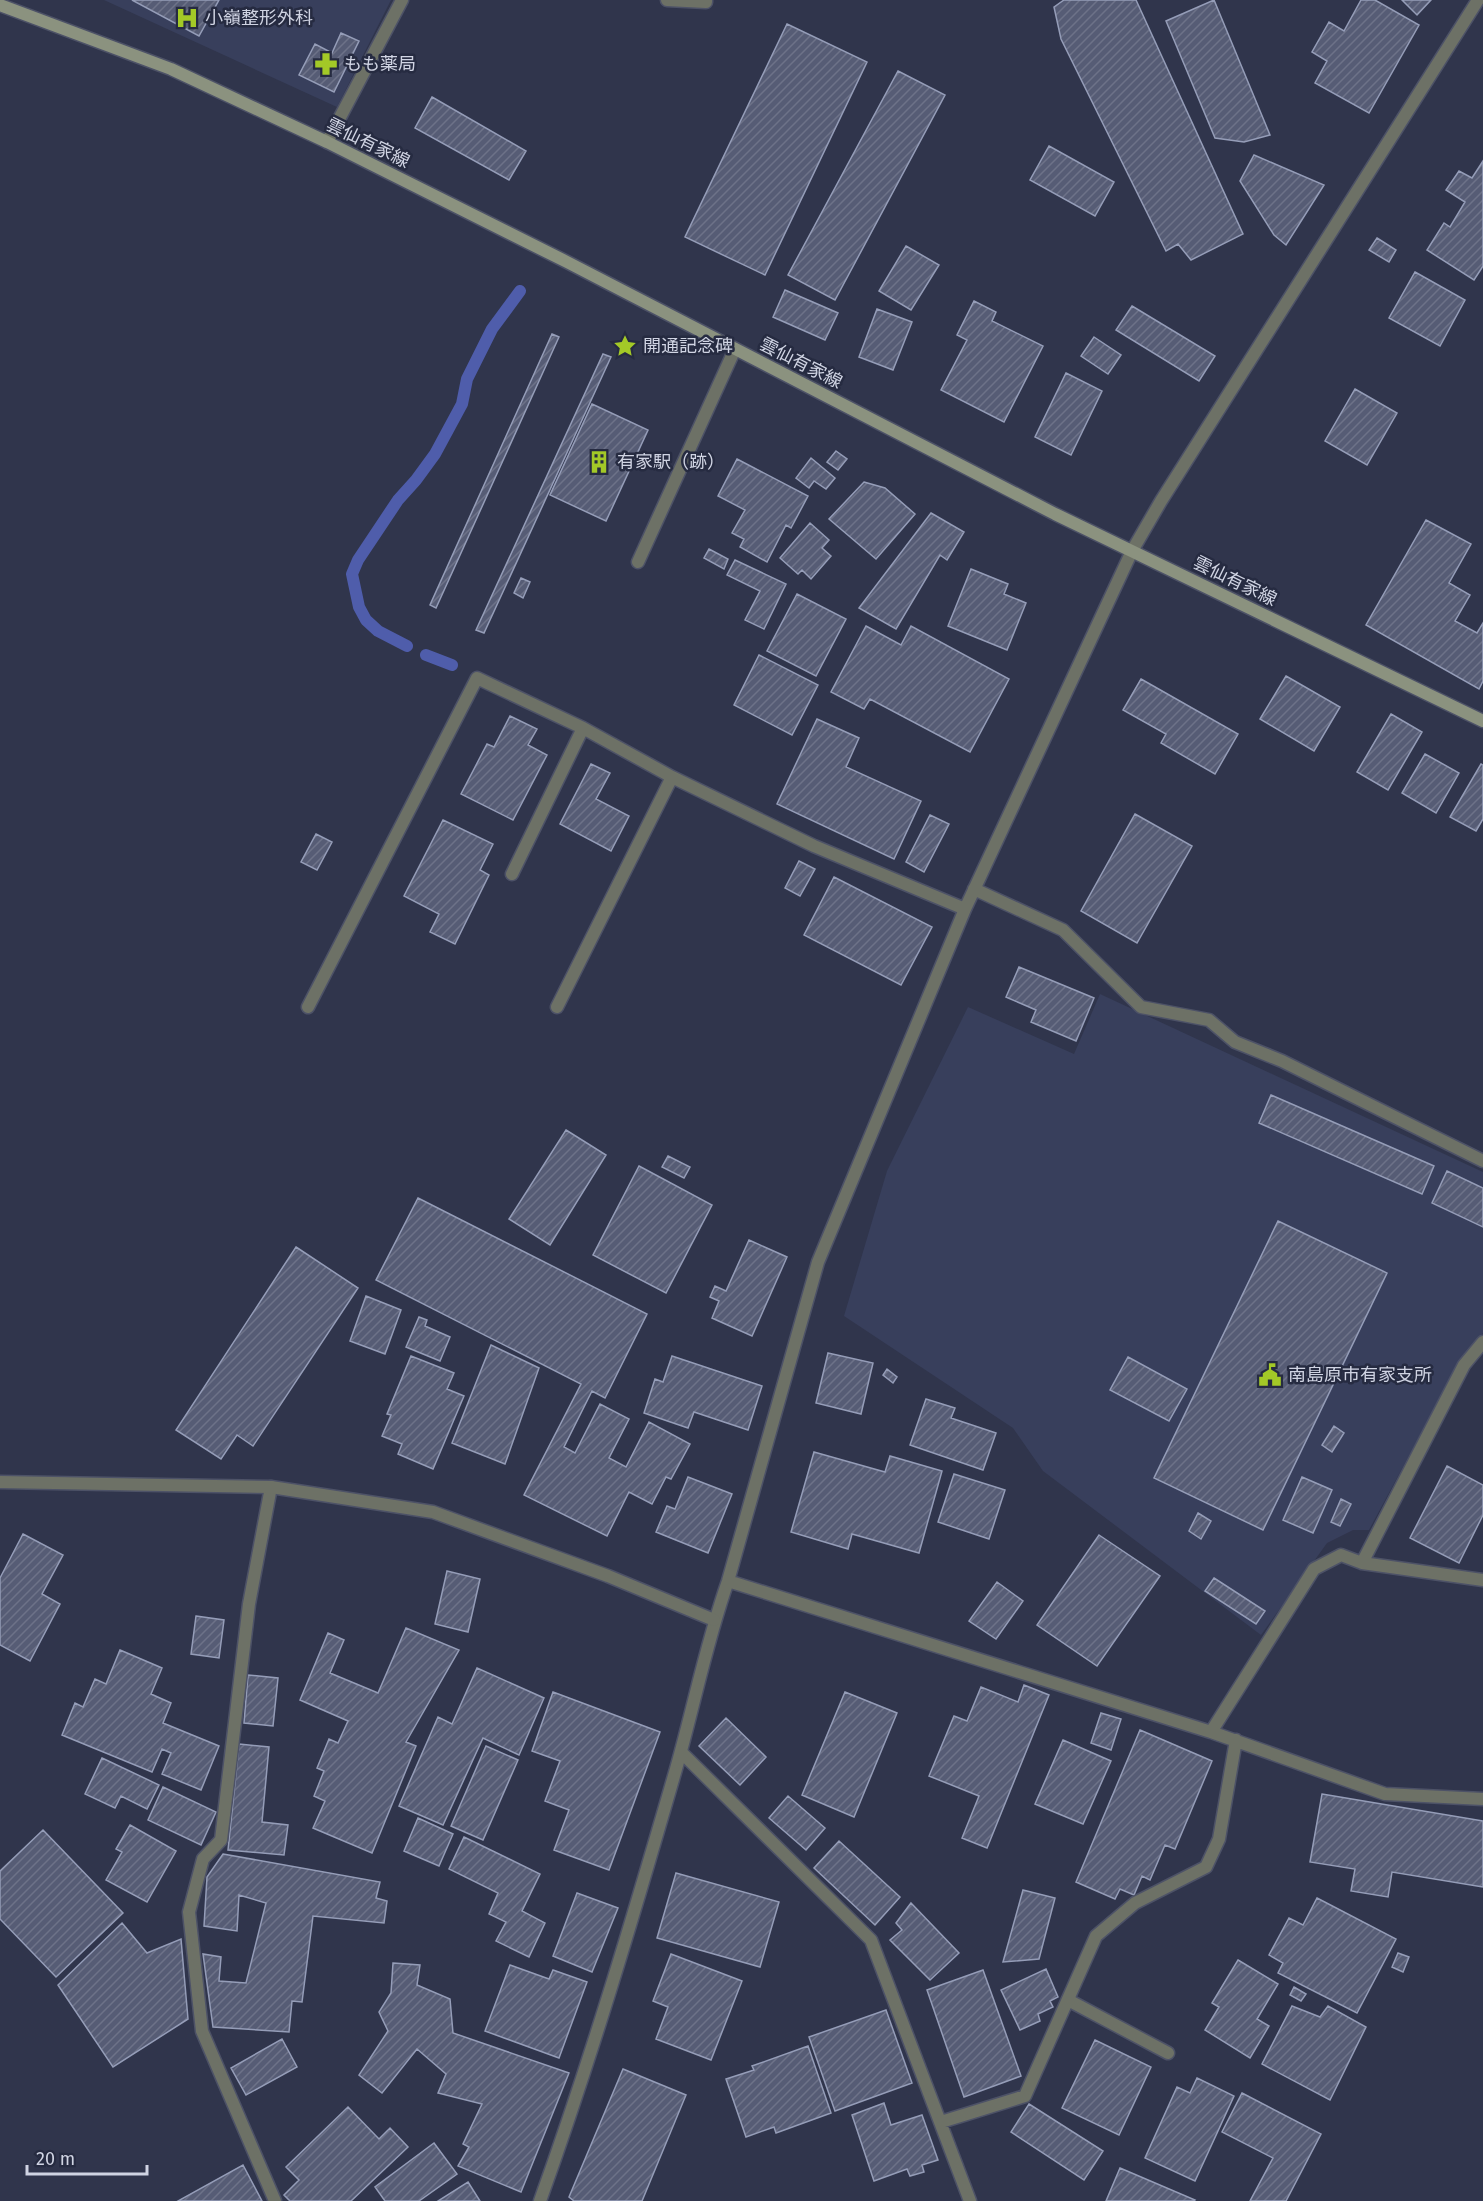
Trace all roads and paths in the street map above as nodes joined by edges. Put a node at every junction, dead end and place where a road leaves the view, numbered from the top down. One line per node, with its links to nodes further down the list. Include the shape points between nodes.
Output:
1 (402, 0): 6 (street)
2 (667, 0): 3 (street)
3 (706, 0)
4 (1478, 0): 8 (street)
5 (0, 5): 6 (main road, 雲仙有家線, via 171,69)
6 (327, 142): 7 (main road, 雲仙有家線)
7 (735, 349): 8 (main road, 雲仙有家線); 9 (street)
8 (1132, 551): 10 (main road, 雲仙有家線); 14 (street)
9 (638, 562)
10 (1483, 721)
11 (583, 728): 12 (street); 13 (street); 17 (street, via 477,678)
12 (672, 777): 15 (street, via 814,846); 16 (street)
13 (512, 874)
14 (974, 889): 15 (street); 18 (street, via 1063,930 1141,1007 1209,1020 1235,1042 1282,1061)
15 (965, 909): 24 (street, via 818,1262)
16 (556, 1006)
17 (308, 1007)
18 (1483, 1161)
19 (1483, 1342): 22 (street, via 1464,1365)
20 (0, 1482): 21 (street)
21 (271, 1487): 25 (street, via 433,1512 608,1576); 33 (street, via 249,1604 221,1840 203,1859 189,1912 202,2031)
22 (1362, 1563): 23 (street); 26 (street, via 1341,1555 1314,1569)
23 (1483, 1580)
24 (728, 1581): 25 (street); 26 (street)
25 (714, 1620): 28 (street)
26 (1211, 1731): 27 (street)
27 (1236, 1740): 29 (street, via 1385,1794); 30 (street, via 1219,1839 1206,1866 1135,1903 1096,1936)
28 (681, 1752): 32 (street, via 872,1940); 34 (street, via 629,1932)
29 (1483, 1799)
30 (1068, 2001): 31 (street); 32 (street, via 1025,2096)
31 (1168, 2053)
32 (941, 2122): 35 (street)
33 (275, 2201)
34 (540, 2201)
35 (970, 2201)

